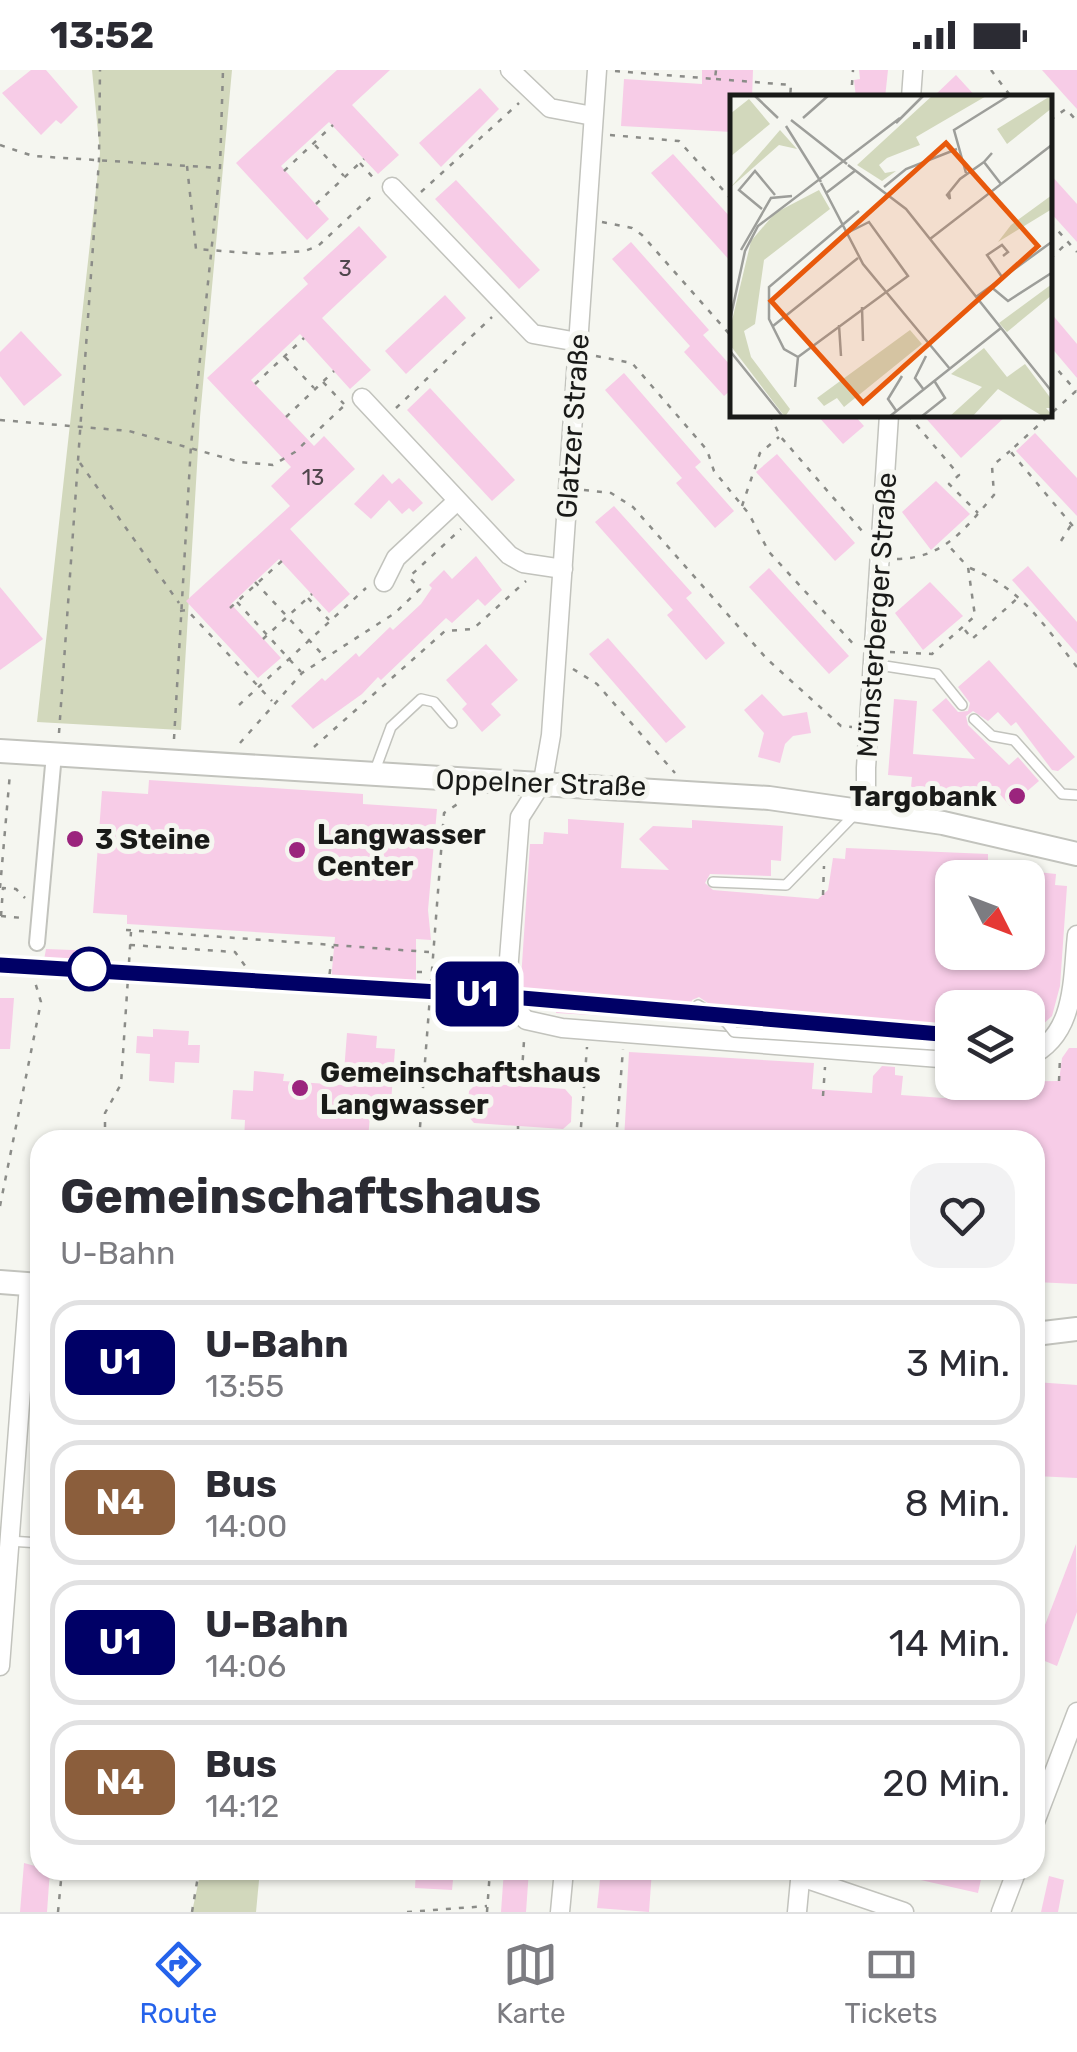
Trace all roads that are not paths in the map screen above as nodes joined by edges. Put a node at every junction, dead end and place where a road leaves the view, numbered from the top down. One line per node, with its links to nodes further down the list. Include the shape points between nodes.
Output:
1 (510, 70): 5 (street, via 550,108)
2 (597, 70): 5 (street, Glatzer Straße)
3 (913, 70): 4 (street)
4 (911, 95)
5 (593, 125): 7 (street, Glatzer Straße)
6 (387, 186): 7 (street, via 533,334)
7 (578, 348): 11 (street, Glatzer Straße)
8 (354, 402): 10 (street, via 382,420)
9 (890, 418): 13 (street, Münsterberger Straße)
10 (457, 501): 11 (street, via 509,554); 12 (street, via 396,558)
11 (563, 570): 20 (street, Glatzer Straße)
12 (384, 582)
13 (873, 656): 14 (lane, via 937,674); 22 (street, Münsterberger Straße)
14 (962, 705)
15 (974, 718): 21 (lane, via 992,736 1014,740 1062,794)
16 (452, 723): 19 (lane, via 434,702 422,699 390,726)
17 (6, 752): 18 (street, Oppelner Straße)
18 (54, 754): 19 (street, Oppelner Straße); 26 (street)
19 (373, 776): 20 (street, Oppelner Straße)
20 (542, 781): 22 (street, Oppelner Straße); 30 (street, Glatzer Straße, via 520,817 506,998 526,1020 562,1028)
21 (1077, 796)
22 (868, 810): 23 (street, Oppelner Straße); 24 (lane, via 786,886)
23 (1077, 854)
24 (713, 882)
25 (1077, 935): 27 (street)
26 (37, 942)
27 (1075, 979): 32 (street, via 1068,1014)
28 (698, 1005): 31 (lane, bridge, via 734,1032)
29 (739, 1023): 30 (lane)
30 (717, 1040): 33 (street, Glatzer Straße)
31 (935, 1045)
32 (1045, 1045)
33 (935, 1059)
34 (0, 1282): 35 (street)
35 (30, 1285)
36 (30, 1307): 39 (street)
37 (1077, 1329): 38 (street)
38 (1045, 1333)
39 (8, 1425): 40 (street)
40 (9, 1541): 41 (lane); 42 (street)
41 (30, 1542)
42 (0, 1666)
43 (1077, 1712): 44 (street)
44 (1045, 1796)
45 (563, 1880): 49 (street)
46 (800, 1880): 50 (street)
47 (819, 1880): 51 (street)
48 (1013, 1880): 52 (street)
49 (560, 1912)
50 (797, 1912)
51 (904, 1912)
52 (1001, 1912)

